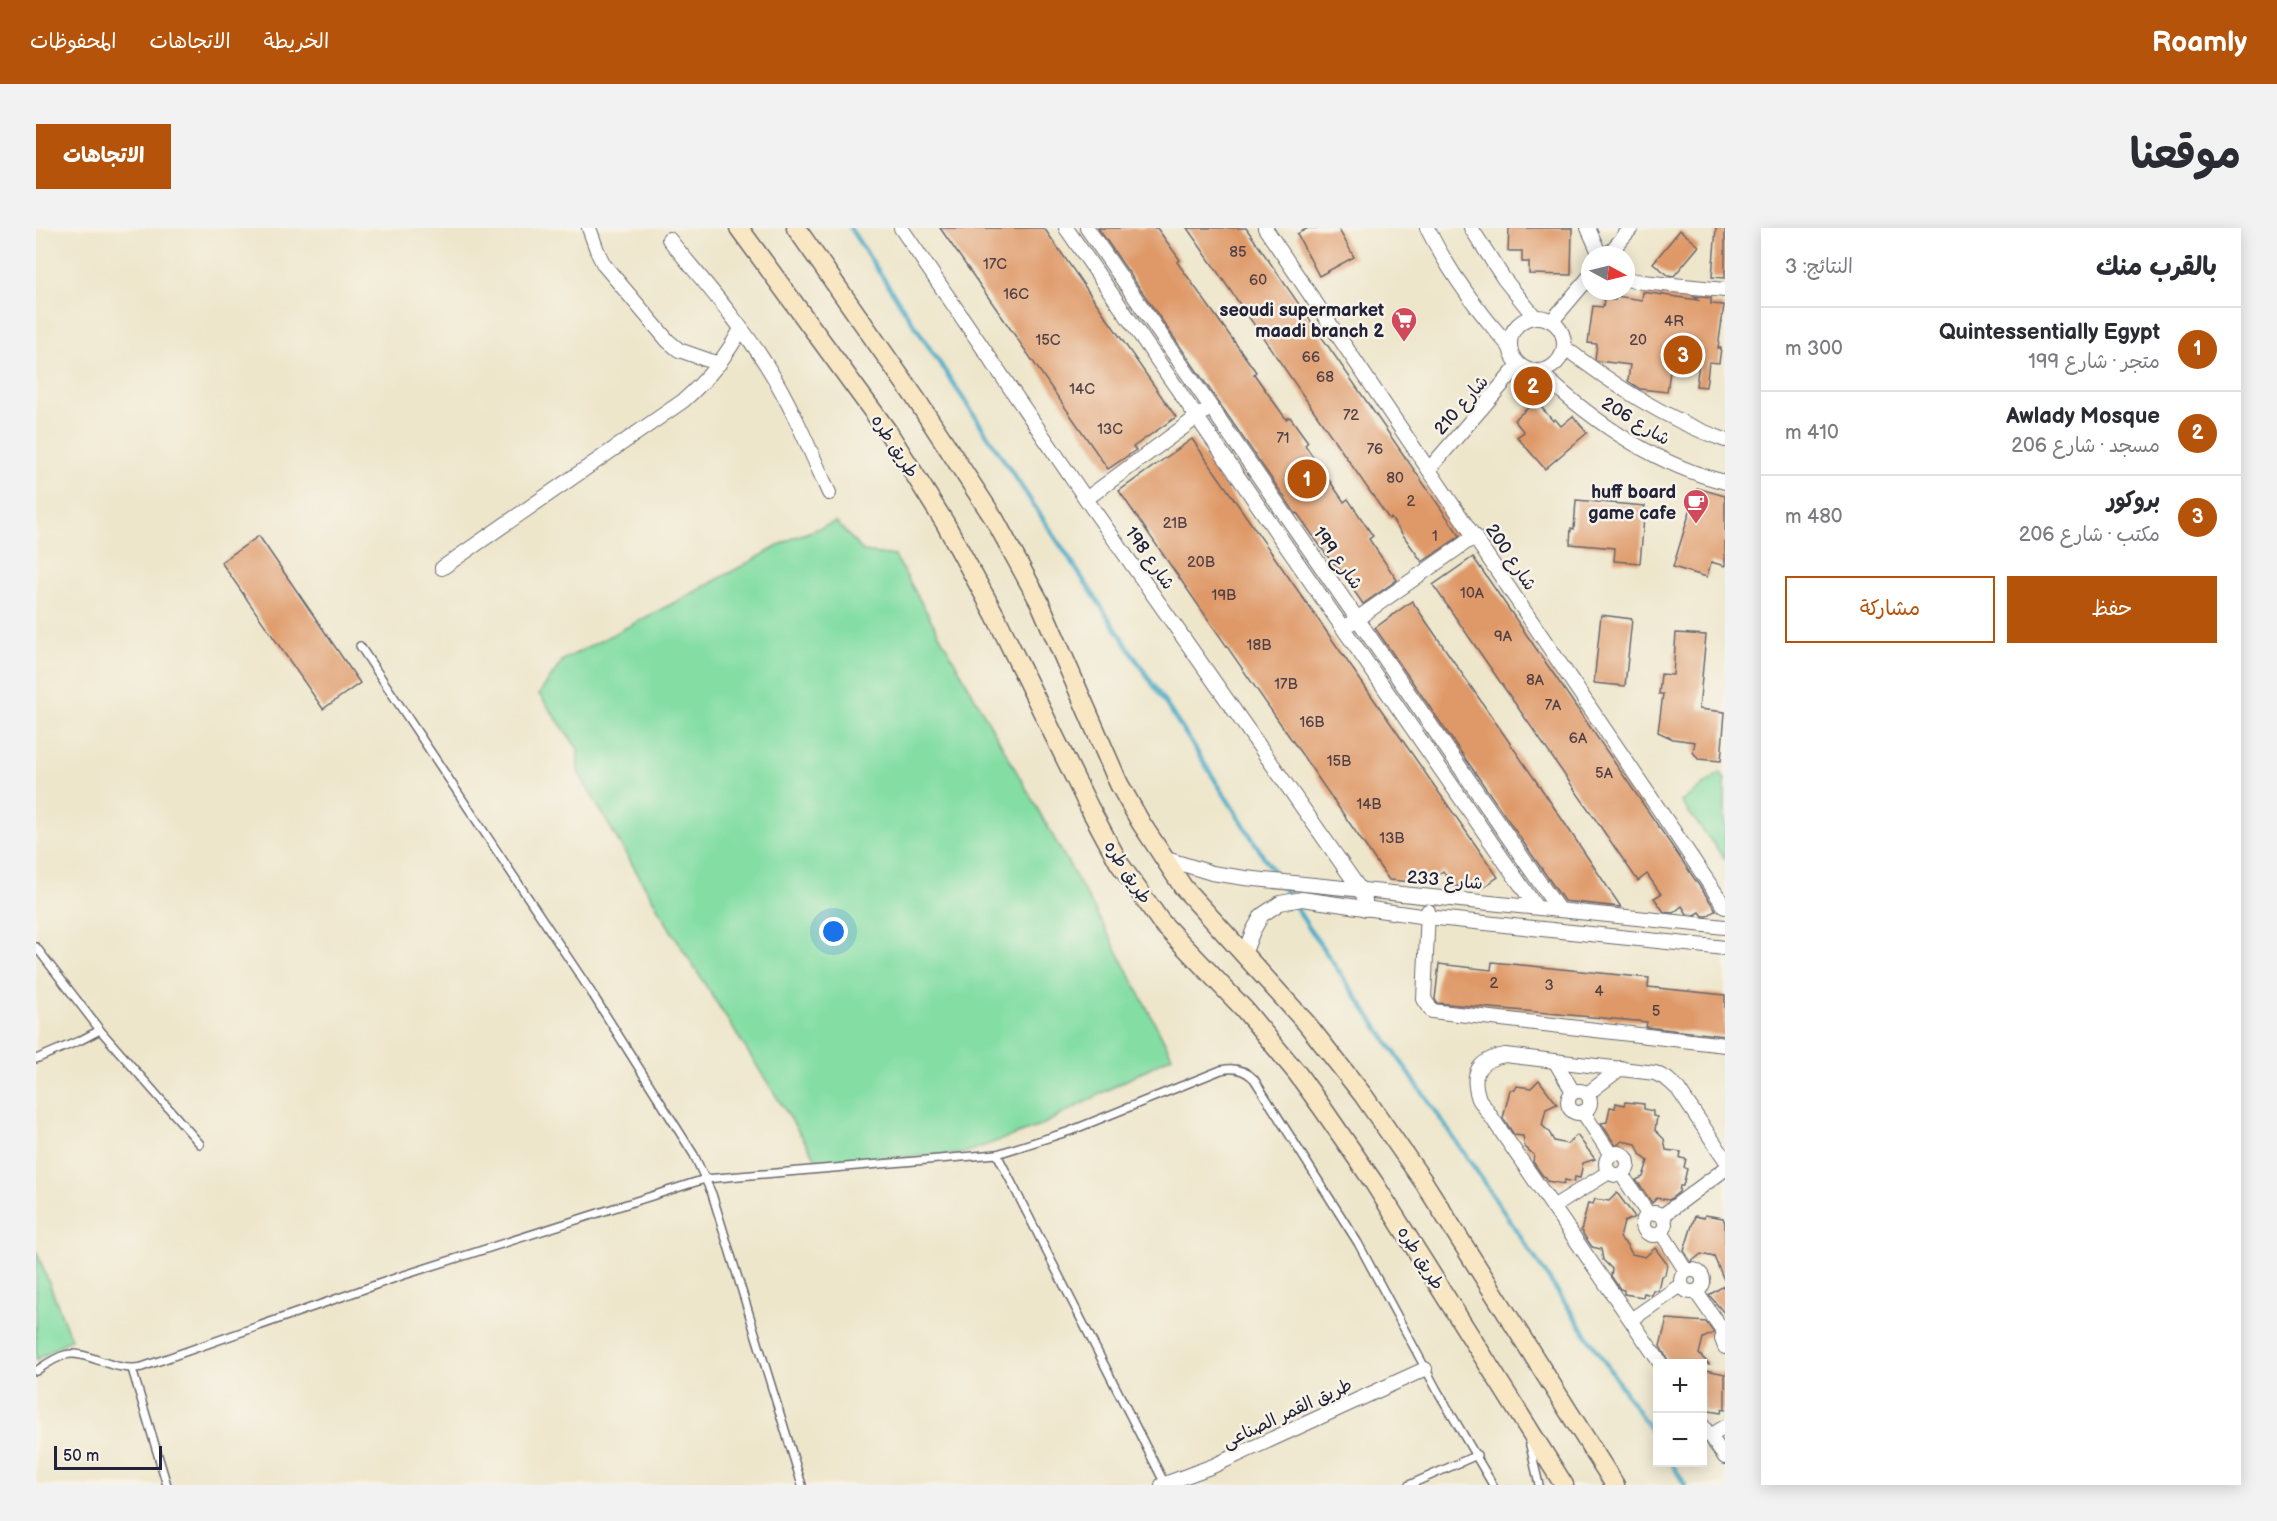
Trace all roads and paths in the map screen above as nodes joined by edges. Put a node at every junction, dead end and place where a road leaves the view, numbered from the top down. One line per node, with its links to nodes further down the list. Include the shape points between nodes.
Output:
1 (589, 228): 23 (street, via 604,265 668,341 680,350)
2 (739, 228): 78 (main road, طريق طره, via 888,432 945,523 1125,873 1161,922 1244,1009 1297,1073 1374,1183)
3 (796, 228): 38 (main road, طريق طره, via 916,399 994,520 1040,603 1119,784)
4 (901, 228): 32 (street, شارع 198)
5 (1066, 228): 27 (street, شارع 199)
6 (1086, 228): 26 (street, شارع 199)
7 (1265, 228): 29 (street, شارع 200)
8 (1426, 228): 21 (street, via 1459,284)
9 (1471, 228): 18 (street)
10 (1588, 228): 13 (street)
11 (1631, 228): 14 (street)
12 (669, 239): 20 (street)
13 (1596, 246)
14 (1616, 246)
15 (1635, 281): 17 (street)
16 (1581, 287): 19 (street)
17 (1725, 290)
18 (1534, 316): 19 (street); 21 (street, via 1516,326)
19 (1552, 321): 22 (street, via 1559,328)
20 (741, 329): 23 (street); 31 (street, via 778,385)
21 (1509, 346): 24 (street)
22 (1564, 346): 25 (street, via 1556,363); 28 (street, شارع 206, via 1652,409)
23 (720, 364): 34 (street, via 683,401)
24 (1519, 365): 25 (street); 29 (street, شارع 210)
25 (1539, 371): 30 (street, شارع 206, via 1604,426 1678,465)
26 (1210, 407): 27 (street); 35 (street, شارع 199)
27 (1197, 417): 32 (street); 36 (street, شارع 199)
28 (1725, 440)
29 (1430, 468): 33 (street, شارع 200)
30 (1725, 482)
31 (829, 493)
32 (1086, 499): 39 (street, شارع 198)
33 (1475, 536): 35 (street); 42 (street, شارع 200)
34 (442, 568)
35 (1358, 618): 36 (street); 44 (street, شارع 199)
36 (1344, 628): 41 (street, شارع 199)
37 (360, 646): 64 (lane, via 593,995 694,1155)
38 (1163, 858): 39 (street, شارع 233, via 1228,876); 49 (main road, طريق طره, via 1183,887)
39 (1361, 891): 40 (street, شارع 233); 43 (street, شارع 198)
40 (1428, 897): 41 (street, شارع 233); 45 (street)
41 (1536, 907): 44 (street, شارع 233)
42 (1725, 907)
43 (1365, 909): 45 (street, شارع 233); 49 (street, شارع 233, via 1302,899 1280,903 1262,915)
44 (1558, 909): 46 (street, شارع 233)
45 (1428, 917): 48 (street, شارع 233); 51 (street, via 1424,999 1432,1011)
46 (1725, 927)
47 (36, 947): 50 (lane)
48 (1725, 948)
49 (1245, 954): 91 (main road, طريق طره, via 1319,1038 1376,1114)
50 (100, 1030): 52 (lane); 58 (lane)
51 (1725, 1044)
52 (36, 1059)
53 (1555, 1061): 54 (street); 55 (street); 65 (street, via 1505,1055 1490,1058 1478,1069 1474,1084 1479,1099)
54 (1621, 1068): 56 (street); 61 (street, via 1668,1079)
55 (1573, 1092): 56 (street); 57 (street, via 1568,1106 1576,1113)
56 (1587, 1094): 57 (street, via 1590,1104)
57 (1583, 1112): 60 (street)
58 (200, 1144)
59 (997, 1154): 64 (lane); 76 (lane, via 1070,1131 1221,1070 1242,1070 1254,1079 1358,1242); 84 (lane)
60 (1611, 1155): 63 (street, via 1606,1164); 63 (street, via 1623,1154 1628,1160 1629,1167)
61 (1725, 1159)
62 (1725, 1169): 67 (street)
63 (1615, 1174): 65 (street); 66 (street)
64 (705, 1179): 75 (lane, via 401,1276); 86 (lane)
65 (1553, 1207): 71 (street)
66 (1648, 1214): 67 (street); 68 (street, via 1643,1220 1645,1231 1655,1235)
67 (1662, 1216): 68 (street, via 1665,1222)
68 (1661, 1232): 69 (street)
69 (1683, 1278): 70 (street, via 1686,1291); 70 (street, via 1697,1271 1702,1276 1702,1287); 71 (street)
70 (1696, 1292): 72 (street)
71 (1630, 1320): 74 (street)
72 (1725, 1332): 73 (street)
73 (1725, 1347)
74 (1657, 1359)
75 (132, 1369): 77 (lane, via 67,1354); 85 (lane)
76 (1425, 1369): 82 (lane); 84 (street, طريق القمر الصناعى, via 1213,1466)
77 (36, 1371)
78 (1527, 1426): 89 (lane); 90 (main road, طريق طره)
79 (1725, 1427): 80 (street)
80 (1707, 1430)
81 (1707, 1431): 83 (street)
82 (1477, 1455): 87 (lane); 88 (lane)
83 (1725, 1457)
84 (1163, 1484)
85 (167, 1485)
86 (802, 1485)
87 (1409, 1485)
88 (1493, 1485)
89 (1539, 1485)
90 (1564, 1485)
91 (1615, 1485)

